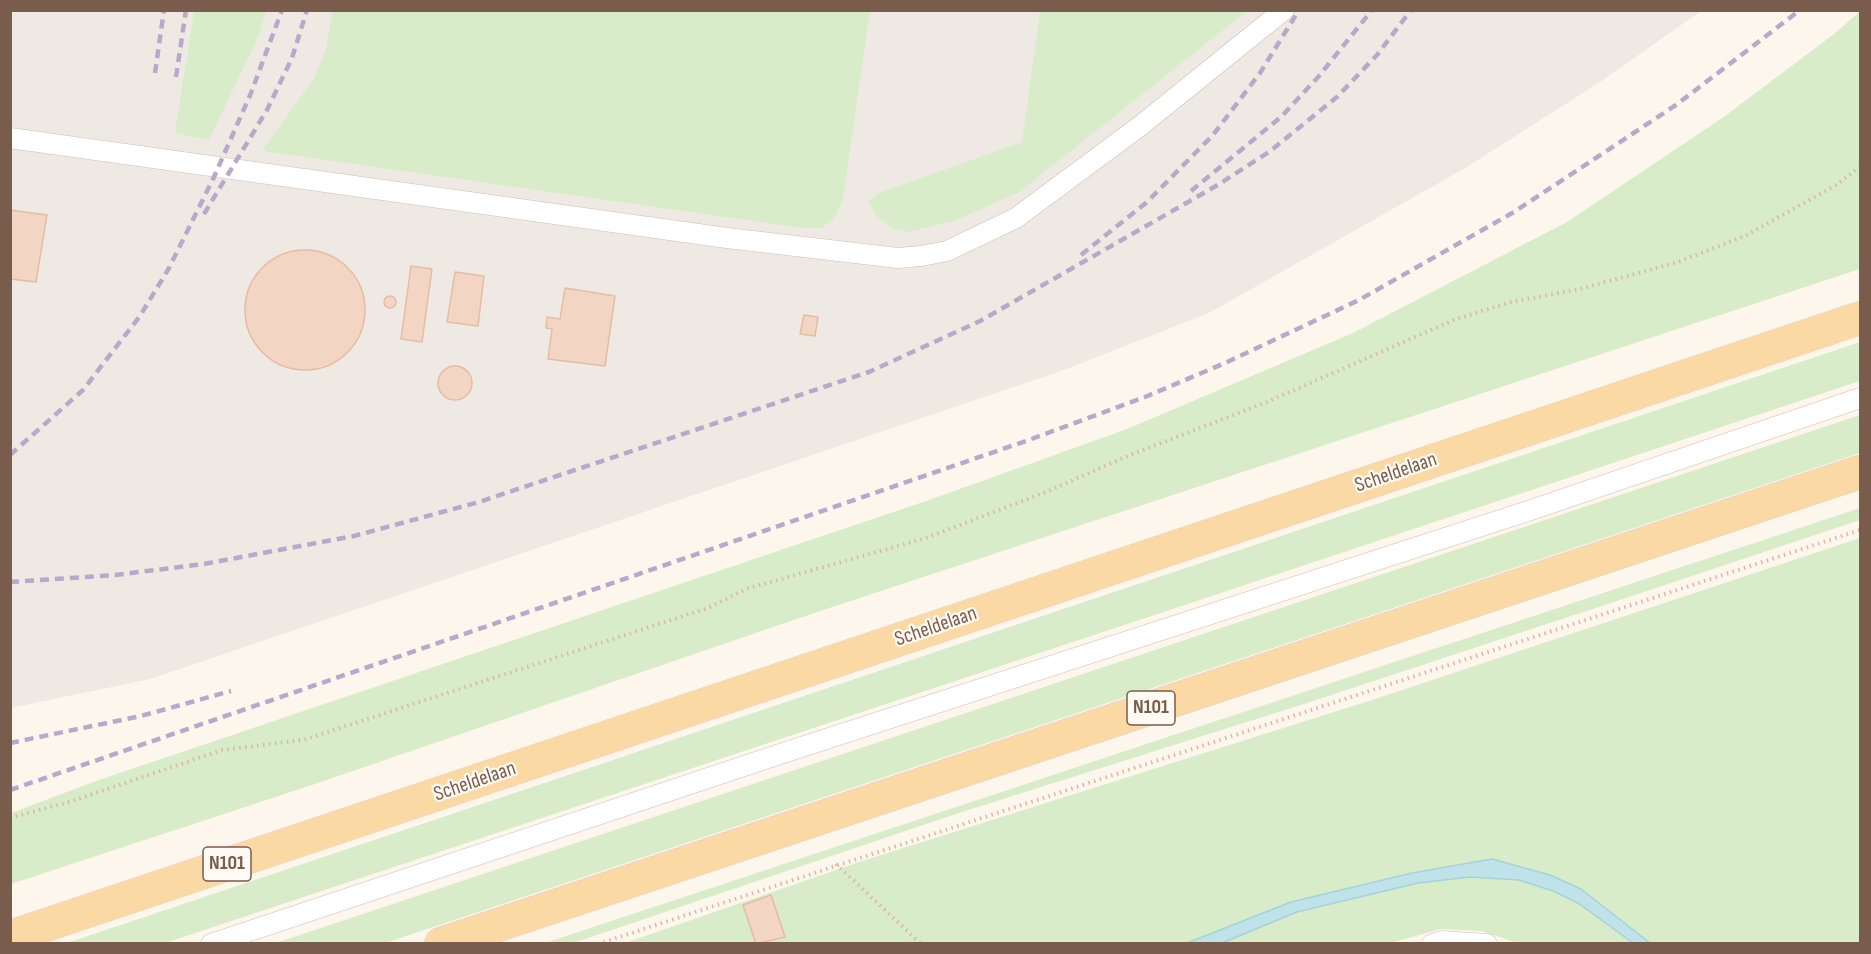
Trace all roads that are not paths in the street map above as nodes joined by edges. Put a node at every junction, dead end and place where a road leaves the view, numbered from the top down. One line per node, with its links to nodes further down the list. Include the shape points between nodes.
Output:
1 (1284, 10): 2 (lane, via 1149,119 1016,218 947,251 921,256 898,258 727,238)
2 (10, 138)
3 (1860, 318): 6 (main road, Scheldelaan / N101)
4 (1860, 398): 7 (lane)
5 (1860, 472): 8 (main road, N101)
6 (10, 937)
7 (211, 944)
8 (441, 944)
9 (1432, 944): 10 (lane)
10 (1487, 944)

